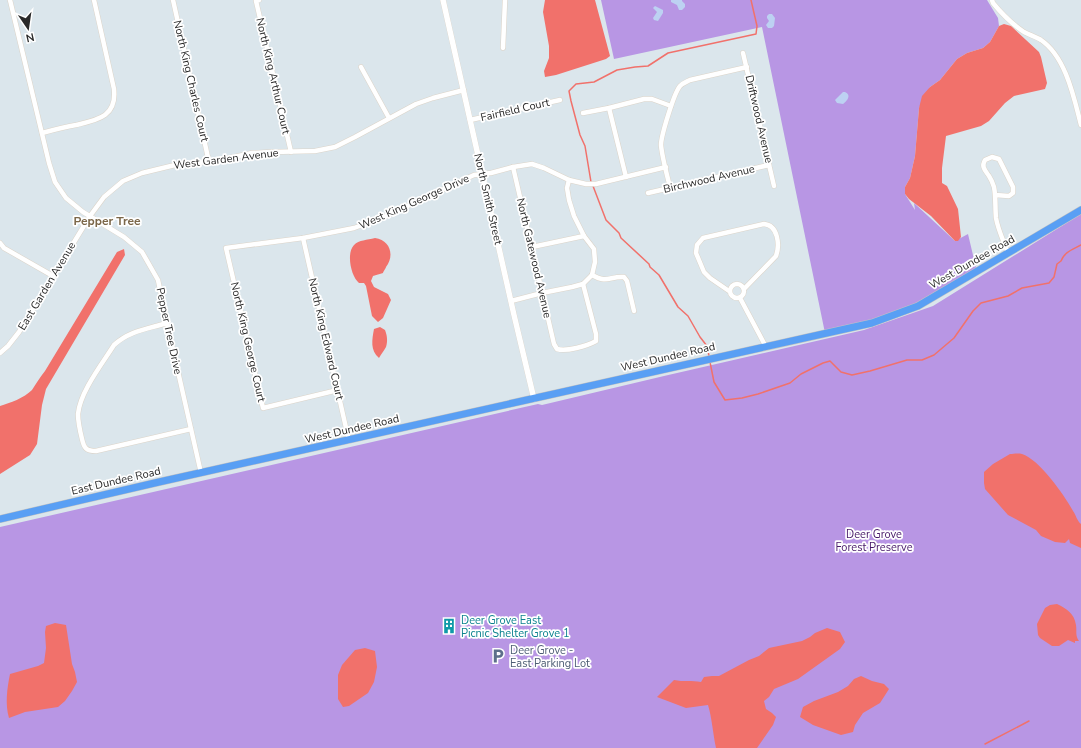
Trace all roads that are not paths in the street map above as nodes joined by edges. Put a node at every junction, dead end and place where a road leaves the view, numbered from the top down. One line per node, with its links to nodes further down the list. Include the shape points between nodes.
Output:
1 (10, 0): 20 (street, Pepper Tree Drive)
2 (94, 0): 20 (street, via 114,89 113,103 108,113 97,120)
3 (173, 0): 22 (street, North King Charles Court)
4 (258, 0): 21 (street, North King Arthur Court)
5 (443, 0): 12 (street, North Smith Street)
6 (505, 0): 8 (street)
7 (992, 0): 19 (street, via 1007,20 1041,40 1052,50 1066,73)
8 (503, 48)
9 (743, 53): 11 (street, Driftwood Avenue)
10 (362, 67): 17 (street)
11 (746, 67): 14 (street, via 684,83); 23 (street, Driftwood Avenue)
12 (464, 90): 17 (street, West Garden Avenue, via 416,104); 18 (street, North Smith Street)
13 (560, 100): 18 (street, Fairfield Court)
14 (671, 106): 15 (street, via 652,99 644,99); 26 (street, via 662,141)
15 (609, 108): 16 (street); 28 (street)
16 (583, 113)
17 (389, 118): 21 (street, West Garden Avenue, via 335,147)
18 (470, 120): 27 (street, North Smith Street)
19 (1081, 125)
20 (42, 133): 35 (street, Pepper Tree Drive, via 50,170 56,182 66,198)
21 (291, 152): 22 (street, West Garden Avenue, via 252,154)
22 (209, 162): 24 (street, West Garden Avenue)
23 (769, 165): 30 (street, Driftwood Avenue); 31 (street, Birchwood Avenue)
24 (168, 166): 35 (street, East Garden Avenue, via 142,172 122,181 104,196)
25 (513, 167): 27 (street, West King George Drive); 29 (street, West King George Drive, via 532,164); 39 (street, North Gatewood Avenue)
26 (666, 167): 28 (street, West King George Drive); 31 (street)
27 (482, 174): 37 (street, West King George Drive, via 458,182 371,223); 50 (street, North Smith Street)
28 (626, 177): 29 (street, West King George Drive, via 596,184)
29 (569, 180): 36 (street, via 569,200)
30 (774, 186)
31 (670, 187): 32 (street, Birchwood Avenue)
32 (648, 192)
33 (995, 195): 33 (street, via 983,163 992,157 999,159 1013,187 1013,193 1009,196); 42 (street, via 996,219)
34 (1081, 210): 42 (main road, West Dundee Road)
35 (90, 216): 44 (street, East Garden Avenue); 52 (street, Pepper Tree Drive, via 124,237 142,252 158,280)
36 (584, 236): 39 (street); 43 (street, via 594,249)
37 (303, 238): 40 (street, West King George Drive); 55 (street, North King Edward Court)
38 (0, 243): 41 (street)
39 (532, 247): 48 (street, North Gatewood Avenue)
40 (226, 248): 55 (street, North King George Court, via 263,408)
41 (2, 249): 44 (street)
42 (1008, 253): 53 (main road, West Dundee Road, via 918,306 872,323)
43 (592, 275): 45 (street); 51 (street, via 607,280 624,277)
44 (53, 276): 54 (street, East Garden Avenue, via 19,332)
45 (583, 284): 48 (street); 48 (street, North Gatewood Avenue, via 596,341 562,351 554,344)
46 (744, 289): 47 (street, via 737,283); 47 (street, via 776,256 776,232 768,224 703,238 697,245 696,253 704,272); 49 (street)
47 (729, 291): 49 (street, via 731,296)
48 (542, 293): 50 (street)
49 (740, 298): 53 (street)
50 (511, 301): 56 (street, North Smith Street)
51 (634, 311)
52 (167, 323): 57 (street, Pepper Tree Drive); 57 (street, via 132,333 114,345 81,401 78,420 83,443 88,450 96,450)
53 (766, 347): 56 (main road, West Dundee Road)
54 (0, 353)
55 (338, 390): 58 (street, North King Edward Court)
56 (534, 399): 58 (main road, West Dundee Road)
57 (191, 429): 60 (street, Pepper Tree Drive)
58 (349, 441): 59 (main road, West Dundee Road)
59 (237, 465): 60 (main road, East Dundee Road)
60 (201, 473): 61 (main road, East Dundee Road)
61 (0, 519)

